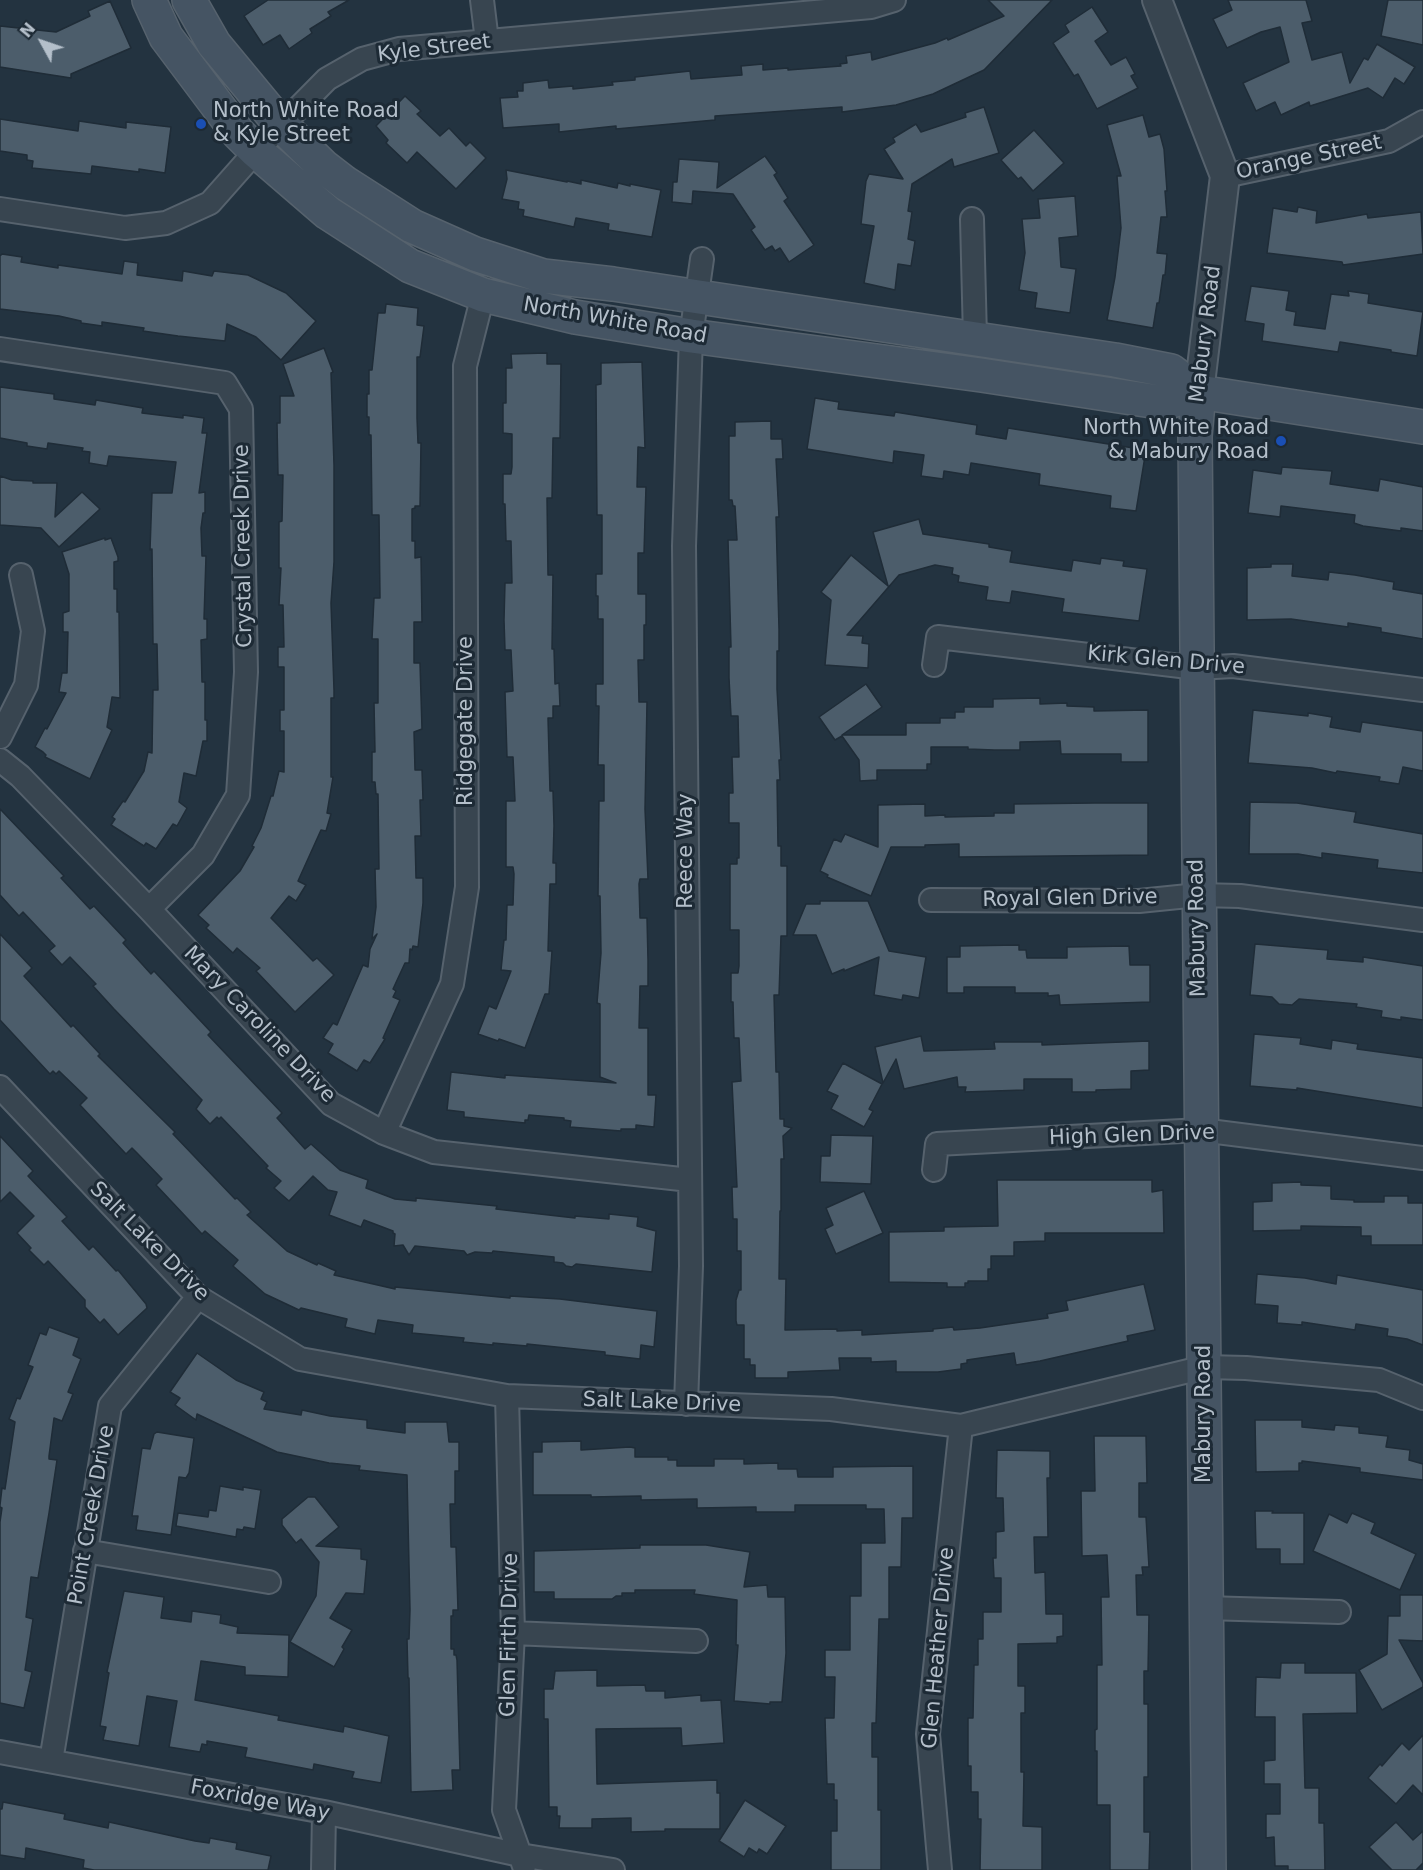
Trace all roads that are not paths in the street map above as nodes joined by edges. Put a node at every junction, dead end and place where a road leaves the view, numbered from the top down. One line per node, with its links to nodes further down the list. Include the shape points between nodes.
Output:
1 (149, 0): 10 (main road, North White Road, via 166,37)
2 (189, 0): 9 (main road, North White Road, via 214,44)
3 (482, 0): 7 (street)
4 (894, 0): 6 (street, Kyle Street, via 871,7)
5 (1157, 0): 11 (street, Mabury Road)
6 (726, 10): 7 (street, Kyle Street)
7 (487, 41): 9 (street, Kyle Street, via 399,49 362,59 327,79)
8 (1423, 122): 11 (street, Orange Street, via 1389,141)
9 (281, 125): 10 (street, Kyle Street); 16 (main road, North White Road, via 345,183 412,226 475,254 543,276)
10 (256, 151): 12 (street, Kyle Street, via 210,203 166,223 125,228); 15 (main road, North White Road, via 328,213 410,266)
11 (1225, 177): 20 (street, Mabury Road)
12 (0, 209)
13 (972, 219): 18 (street)
14 (702, 259): 16 (street, Reece Way)
15 (483, 295): 17 (main road, North White Road, via 575,317); 34 (street, Ridgegate Drive, via 465,366 467,887 452,984)
16 (696, 298): 17 (street, Reece Way); 18 (main road, North White Road)
17 (692, 336): 20 (main road, North White Road, via 1165,403); 37 (street, Reece Way, via 684,546)
18 (975, 338): 20 (main road, North White Road, via 1171,371)
19 (0, 349): 30 (street, Crystal Creek Drive, via 225,382 241,410 246,672 238,795 203,855)
20 (1199, 392): 21 (main road, North White Road); 24 (main road, Mabury Road)
21 (1423, 427)
22 (21, 575): 26 (street, via 33,631 26,685)
23 (934, 665): 24 (street, Kirk Glen Drive, via 938,637)
24 (1197, 668): 25 (street, Kirk Glen Drive, via 1233,666); 28 (main road, Mabury Road)
25 (1423, 690)
26 (0, 737)
27 (0, 760): 30 (street, Mary Caroline Drive)
28 (1198, 895): 29 (street, Royal Glen Drive, via 1139,901); 31 (street, Royal Glen Drive, via 1240,896); 33 (main road, Mabury Road)
29 (932, 900)
30 (149, 909): 34 (street, Mary Caroline Drive, via 331,1104)
31 (1423, 920)
32 (0, 1087): 38 (street, Salt Lake Drive)
33 (1201, 1130): 35 (street, High Glen Drive); 36 (street, High Glen Drive, via 937,1144); 39 (main road, Mabury Road)
34 (384, 1133): 37 (street, Mary Caroline Drive, via 434,1152)
35 (1423, 1158)
36 (934, 1170)
37 (690, 1180): 42 (street, Reece Way)
38 (198, 1297): 40 (street, Salt Lake Drive, via 300,1359); 44 (street, Point Creek Drive, via 110,1406)
39 (1205, 1367): 41 (street, Salt Lake Drive, via 1379,1380); 43 (street, Salt Lake Drive); 46 (main road, Mabury Road)
40 (507, 1396): 42 (street, Salt Lake Drive); 48 (street, Glen Firth Drive)
41 (1423, 1398)
42 (686, 1404): 43 (street, Salt Lake Drive, via 831,1409)
43 (961, 1426): 56 (street, Glen Heather Drive, via 928,1734)
44 (85, 1551): 45 (street); 51 (street, Point Creek Drive)
45 (269, 1582)
46 (1206, 1608): 47 (street); 57 (main road, Mabury Road)
47 (1339, 1612)
48 (513, 1633): 49 (street); 53 (street, Glen Firth Drive, via 504,1810)
49 (696, 1641)
50 (0, 1752): 51 (street, Foxridge Way)
51 (51, 1761): 52 (street, Foxridge Way)
52 (324, 1812): 53 (street, Foxridge Way); 54 (street)
53 (522, 1862): 55 (street, Foxridge Way)
54 (323, 1870)
55 (613, 1870)
56 (940, 1870)
57 (1209, 1870)

